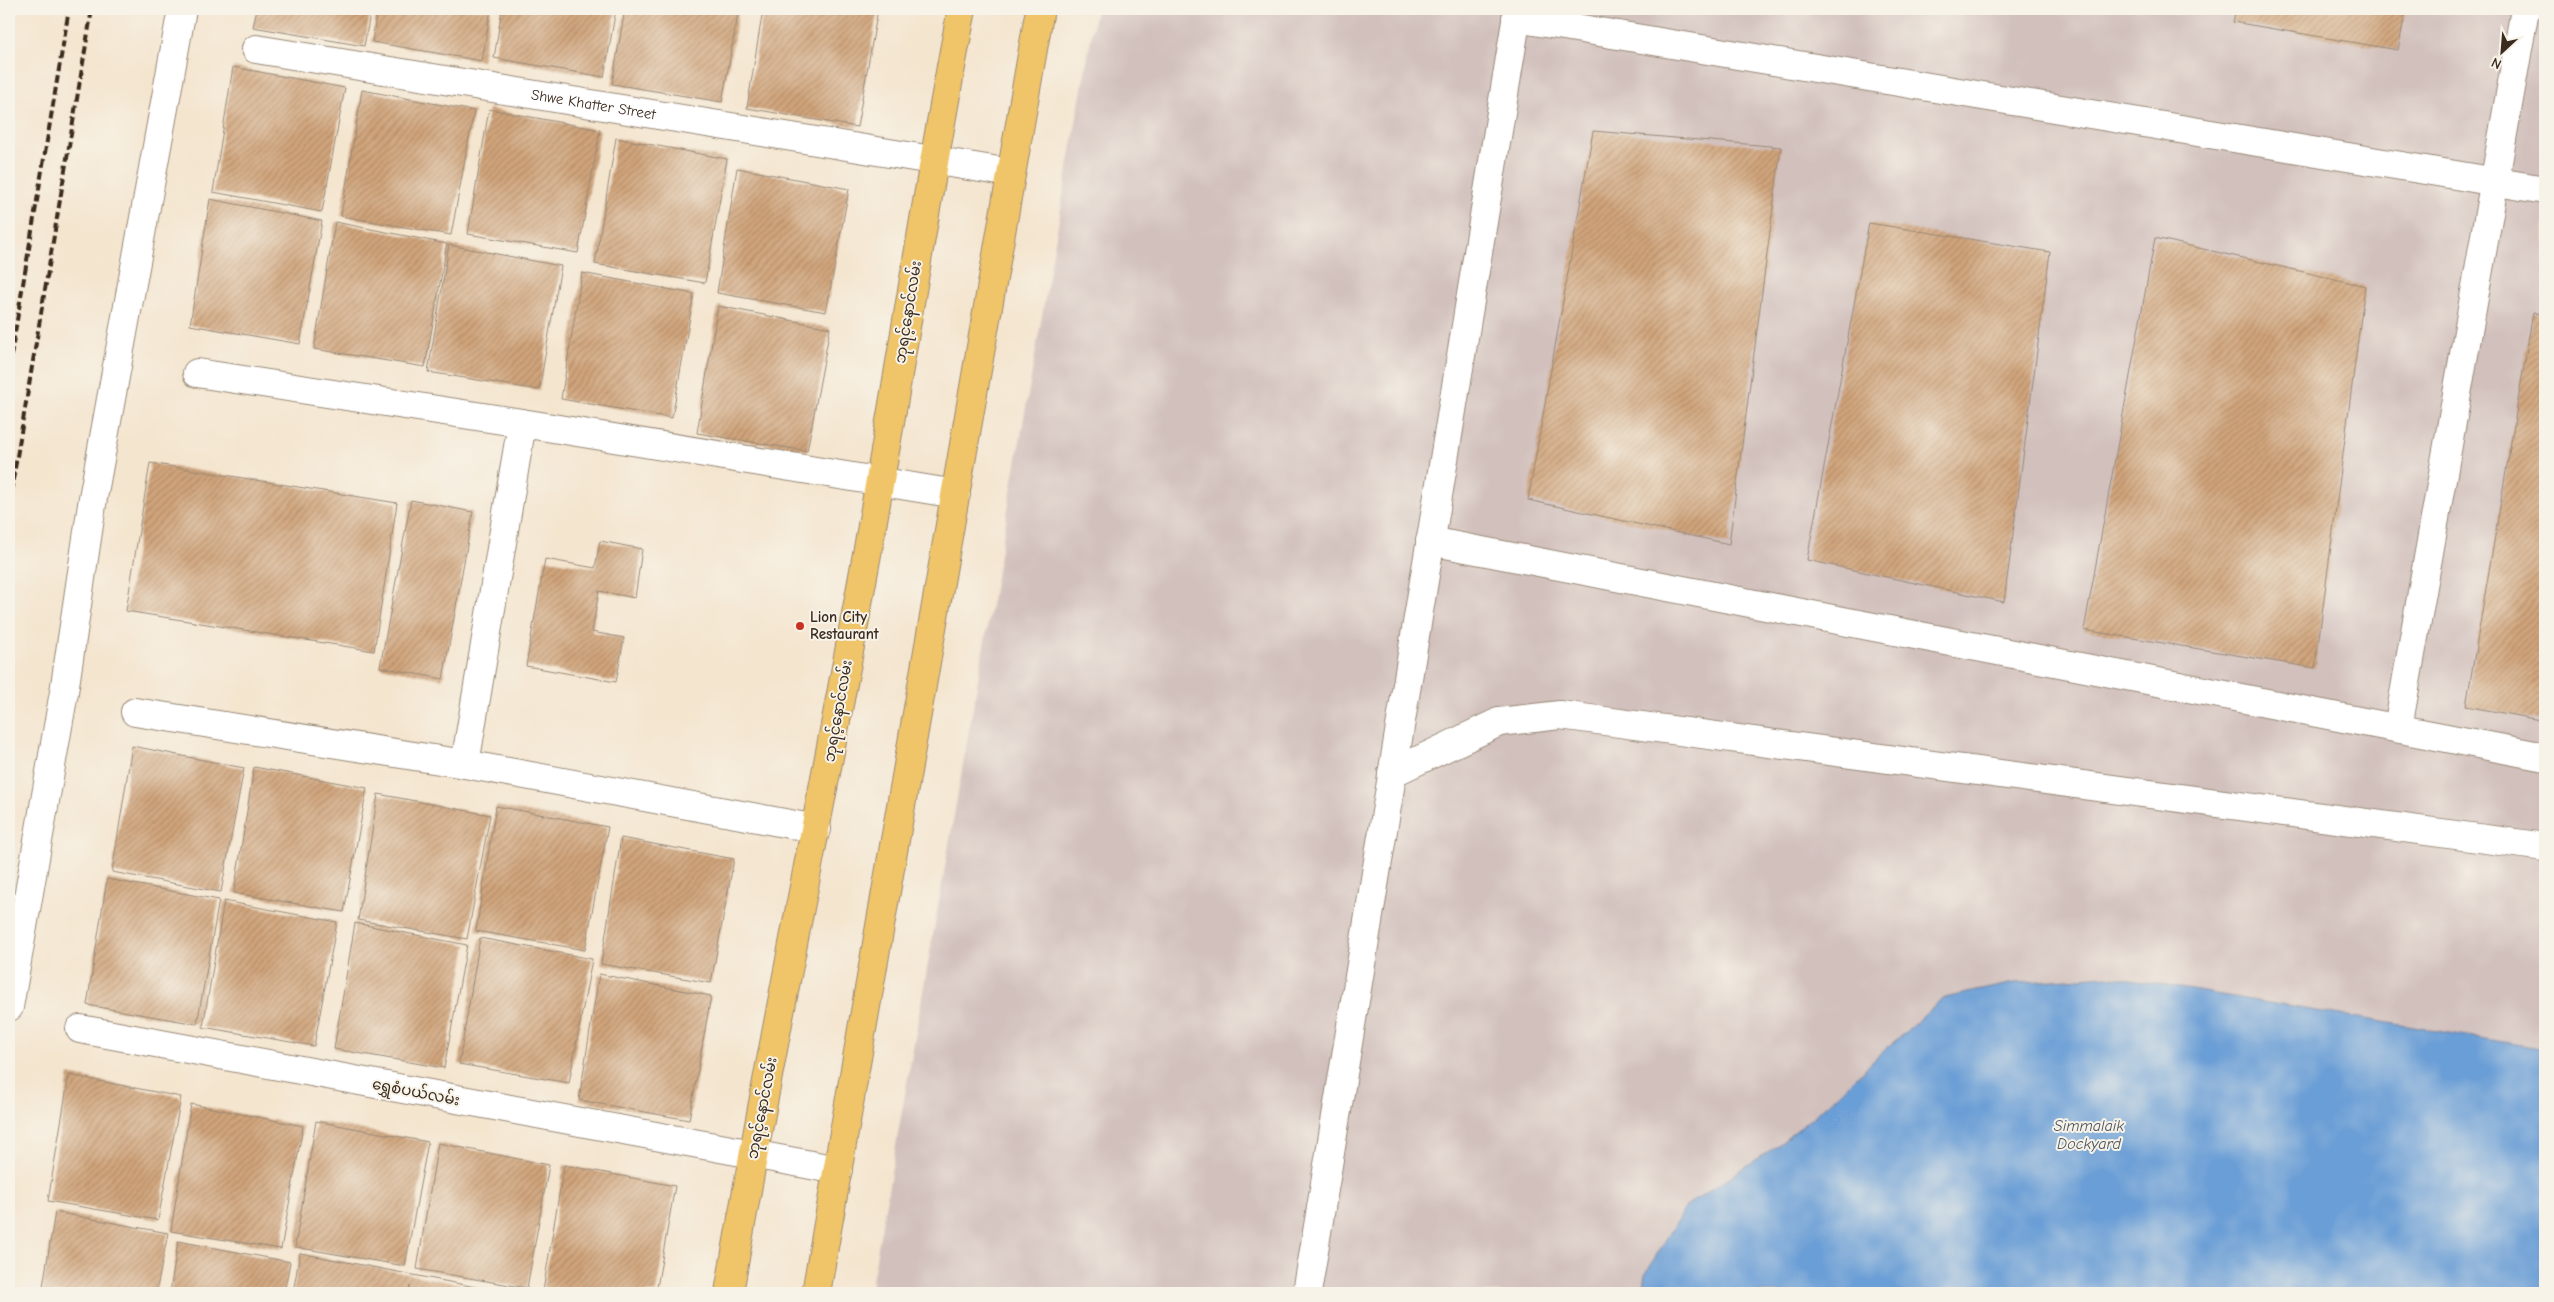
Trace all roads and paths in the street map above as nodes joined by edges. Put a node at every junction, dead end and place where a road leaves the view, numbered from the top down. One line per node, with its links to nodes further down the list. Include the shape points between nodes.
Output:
1 (182, 9): 23 (street, via 93,498 64,692)
2 (962, 9): 7 (main road, ဘုရင့်နောင်လမ်း)
3 (1040, 9): 8 (main road)
4 (2525, 9): 9 (street)
5 (1517, 14): 9 (street); 15 (street)
6 (256, 49): 7 (street, Shwe Khatter Street)
7 (932, 161): 8 (street, Shwe Khatter Street); 13 (main road, ဘုရင့်နောင်လမ်း)
8 (1012, 173): 14 (main road)
9 (2493, 182): 10 (street); 17 (street)
10 (2545, 190)
11 (197, 373): 12 (street)
12 (522, 423): 13 (street); 19 (street)
13 (880, 482): 14 (street); 21 (main road, ဘုရင့်နောင်လမ်း)
14 (956, 494): 26 (main road)
15 (1430, 541): 17 (street); 20 (street)
16 (135, 712): 19 (street)
17 (2398, 728): 18 (street)
18 (2545, 757)
19 (466, 764): 21 (street)
20 (1392, 772): 22 (street, via 1499,722 1560,715); 29 (street)
21 (817, 829): 25 (main road, ဘုရင့်နောင်လမ်း)
22 (2545, 847)
23 (9, 1007)
24 (80, 1029): 25 (street, ရွှေစံပယ်လမ်း)
25 (753, 1154): 26 (street, ရွှေစံပယ်လမ်း); 27 (main road, ဘုရင့်နောင်လမ်း)
26 (838, 1170): 28 (main road)
27 (729, 1293)
28 (816, 1293)
29 (1307, 1293)

